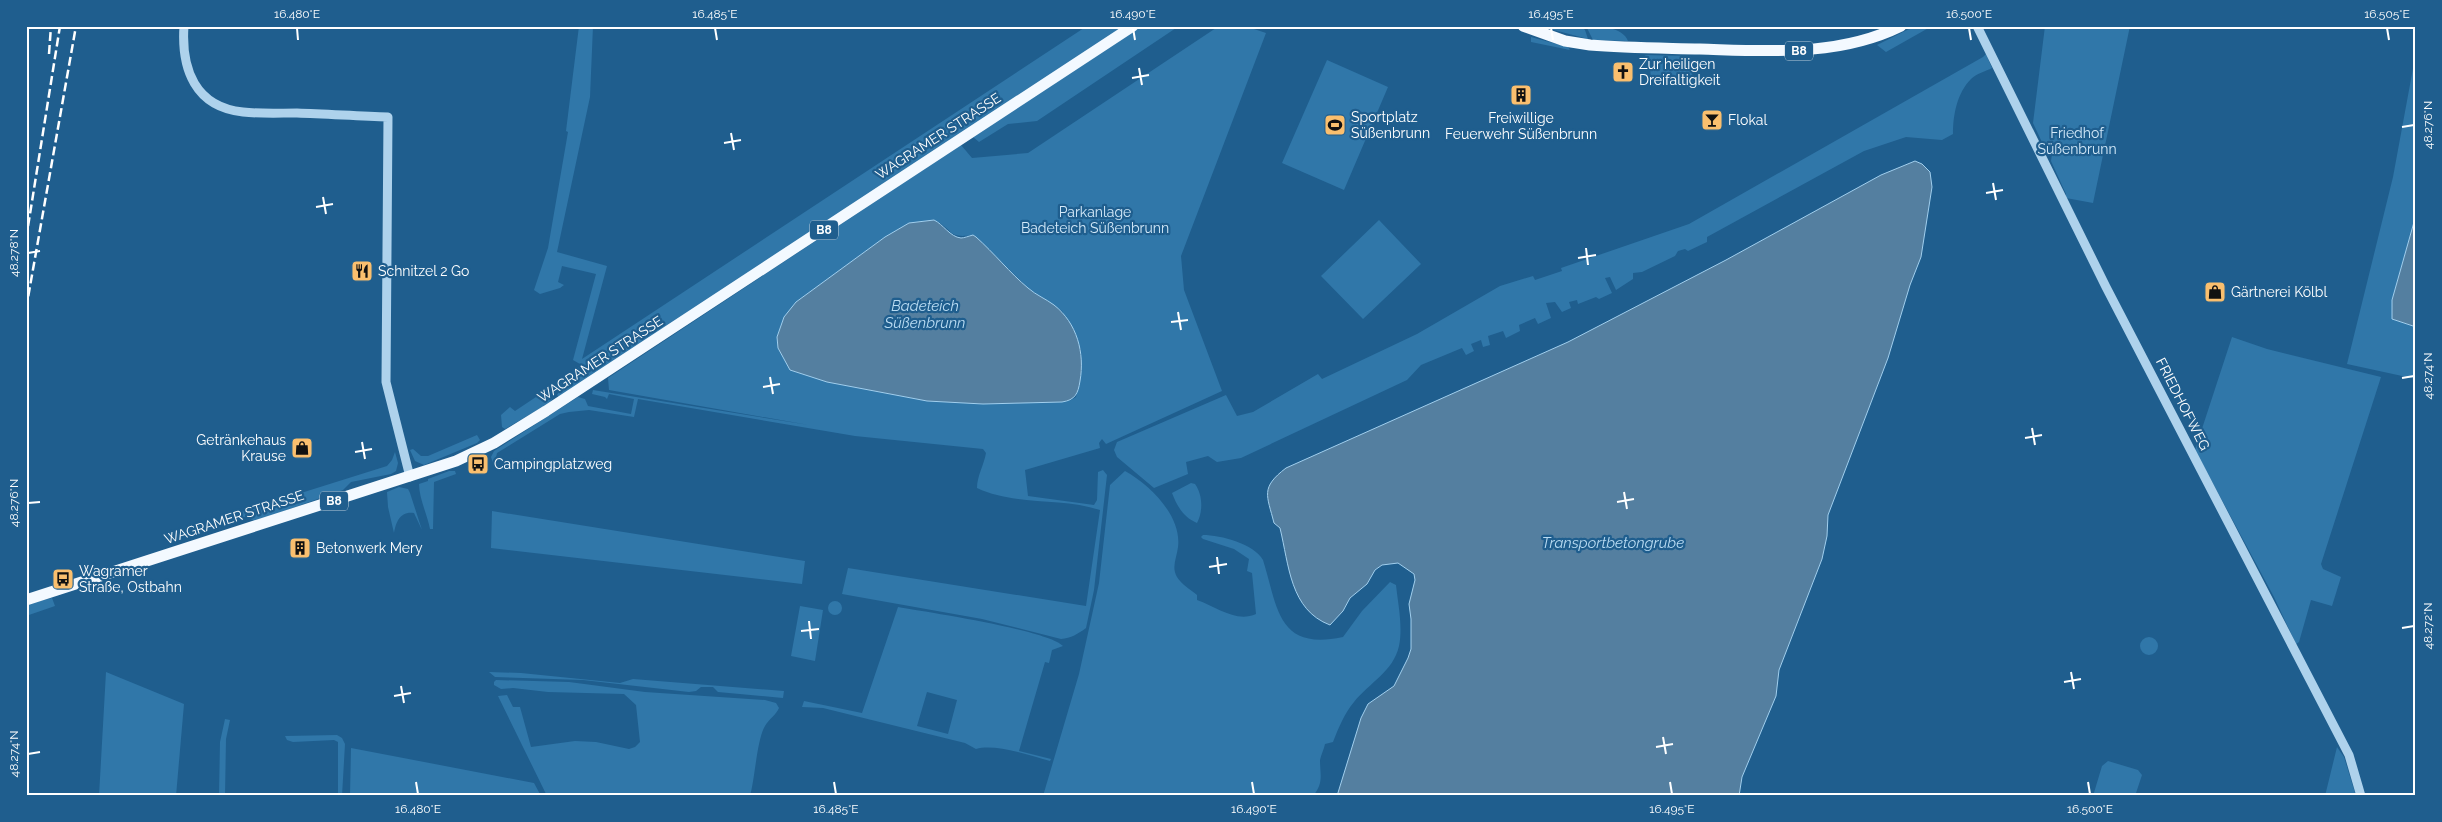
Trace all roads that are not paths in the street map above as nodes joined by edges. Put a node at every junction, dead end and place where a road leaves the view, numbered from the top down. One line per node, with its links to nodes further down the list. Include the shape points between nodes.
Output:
1 (184, 26): 6 (street, via 186,64 192,80 201,92 224,108 244,112 388,116 386,382)
2 (1133, 26): 6 (main road, WAGRAMER STRASSE / B8, via 546,412 474,453)
3 (1523, 26): 4 (main road, B8, via 1565,41 1590,45 1781,51 1844,45 1882,35)
4 (1901, 26)
5 (1977, 26): 8 (street, FRIEDHOFWEG, via 2106,287 2349,756)
6 (410, 477): 7 (main road, WAGRAMER STRASSE / B8)
7 (26, 600)
8 (2362, 796)

